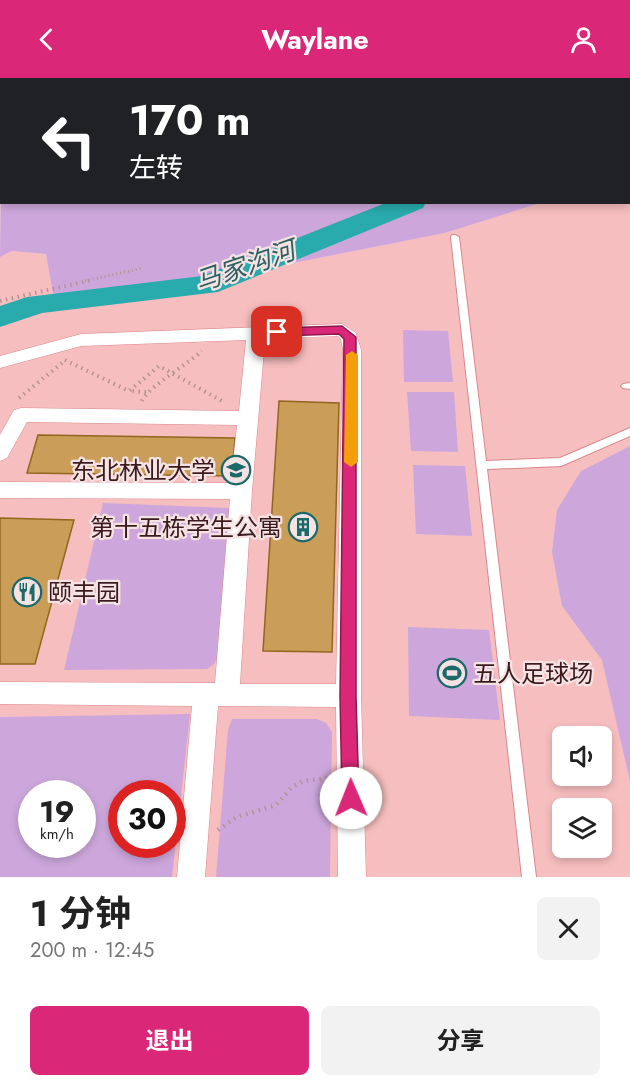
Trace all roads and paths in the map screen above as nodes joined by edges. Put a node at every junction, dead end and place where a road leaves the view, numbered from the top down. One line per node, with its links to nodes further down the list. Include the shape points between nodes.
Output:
1 (455, 237): 17 (lane)
2 (143, 268): 3 (path)
3 (0, 301)
4 (256, 332): 5 (street); 14 (street); 22 (street, via 342,330 350,337)
5 (220, 334): 6 (street, via 81,340); 9 (path)
6 (44, 350): 7 (path); 8 (street)
7 (65, 360): 10 (path); 12 (path)
8 (0, 362)
9 (175, 373): 10 (path, via 159,366); 11 (path); 14 (path)
10 (129, 391): 11 (path)
11 (146, 392): 13 (path)
12 (17, 400)
13 (136, 417): 14 (street); 16 (street, via 21,415)
14 (248, 418): 19 (street)
15 (630, 432): 17 (lane, via 561,462)
16 (0, 453)
17 (482, 465): 27 (lane)
18 (0, 490): 19 (street)
19 (241, 491): 21 (street)
20 (0, 693): 21 (street)
21 (217, 696): 22 (street); 24 (street)
22 (348, 696): 23 (street)
23 (350, 779): 24 (path, via 303,781 276,805 237,817); 26 (street)
24 (194, 849): 25 (street)
25 (191, 877)
26 (352, 877)
27 (529, 877)

